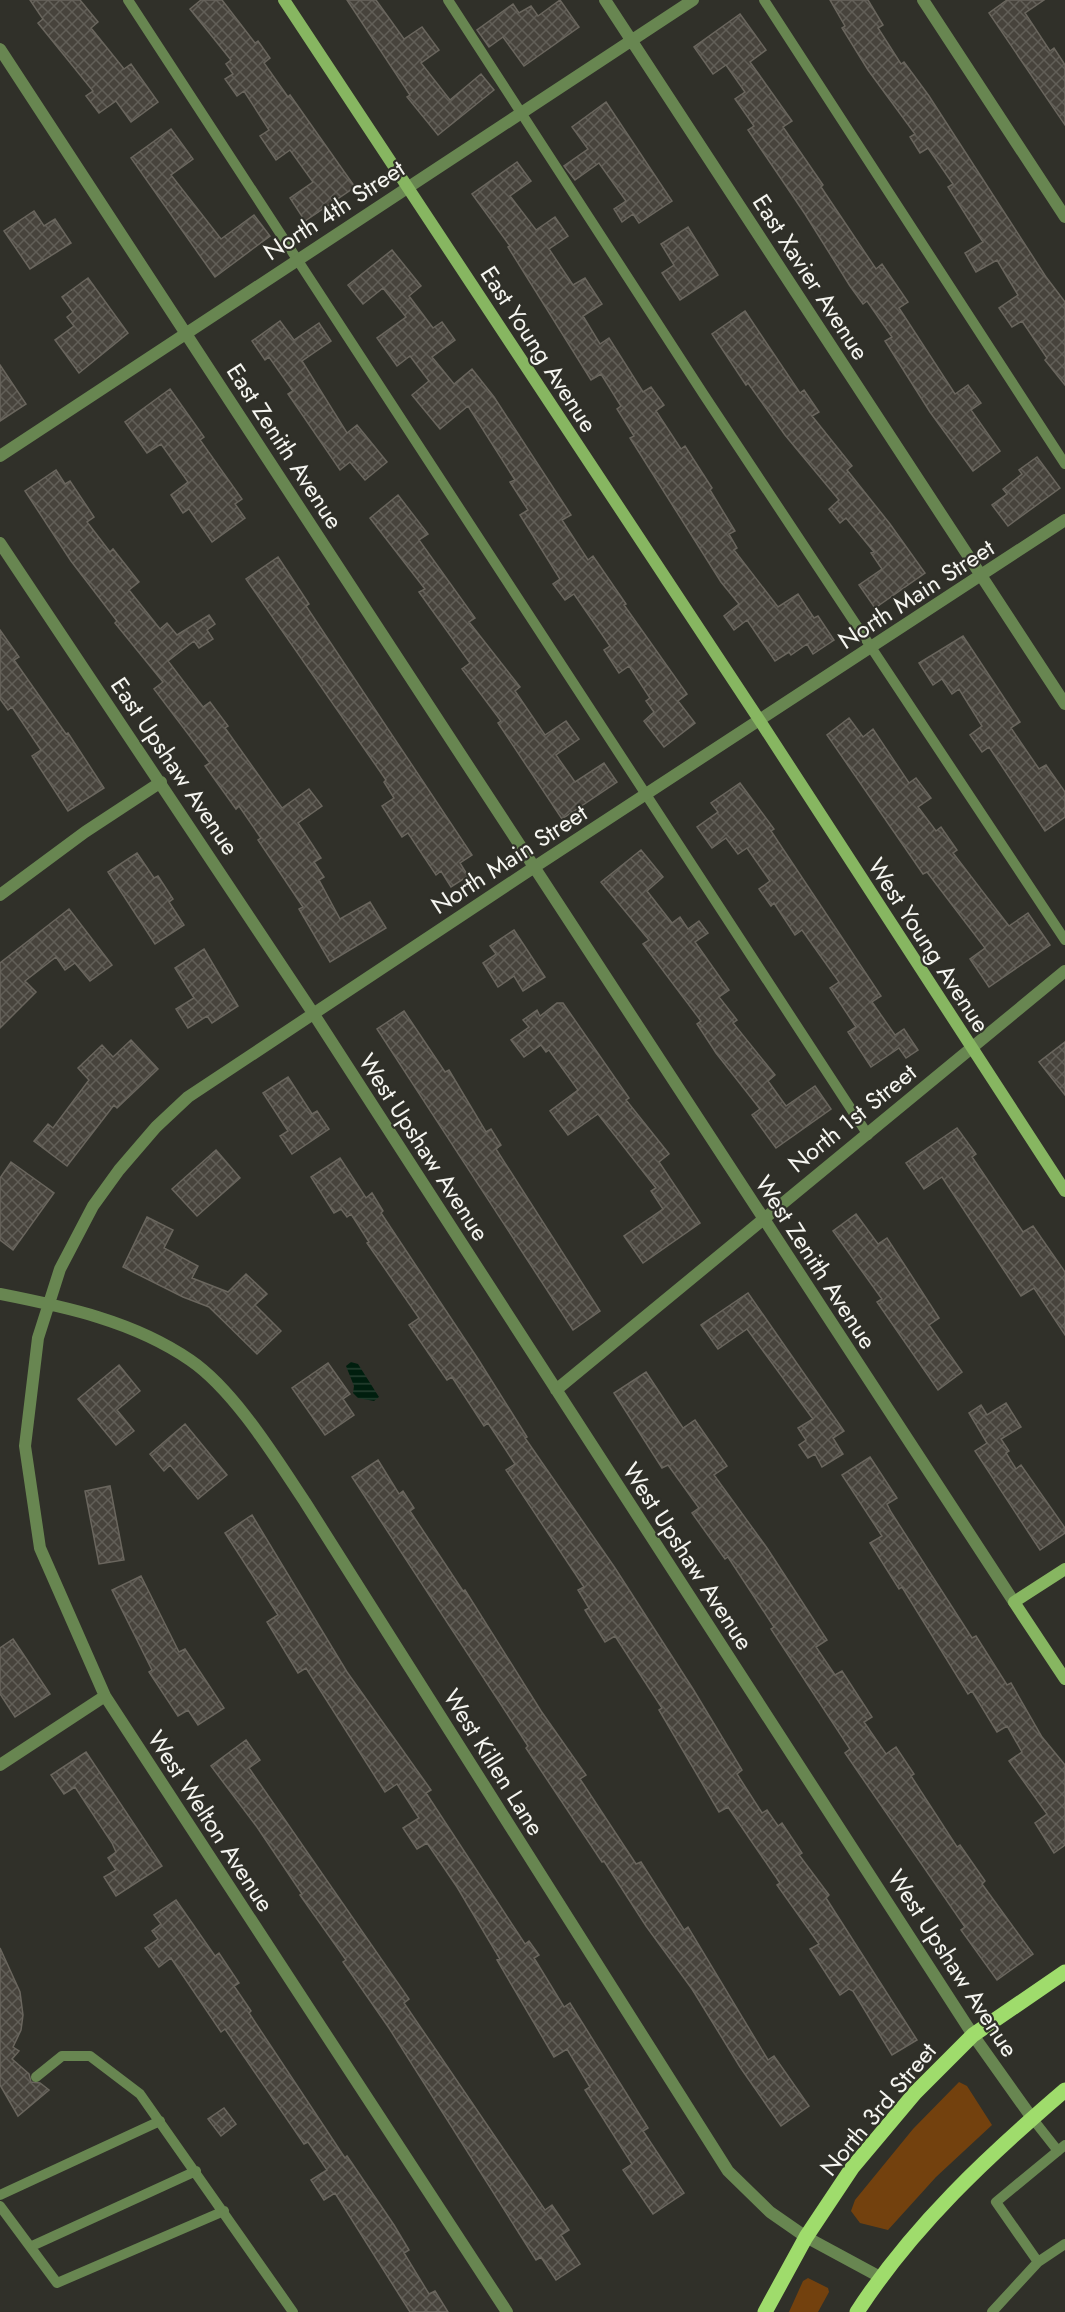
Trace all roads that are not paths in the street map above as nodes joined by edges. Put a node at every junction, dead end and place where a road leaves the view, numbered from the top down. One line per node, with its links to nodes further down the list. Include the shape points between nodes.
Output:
1 (128, 0): 13 (lane)
2 (284, 0): 11 (street, East Young Avenue)
3 (448, 0): 10 (lane)
4 (605, 0): 8 (street, East Xavier Avenue)
5 (693, 0): 8 (street, North 4th Street)
6 (764, 0): 16 (lane)
7 (923, 0): 12 (street)
8 (631, 40): 10 (street, North 4th Street); 19 (street, East Xavier Avenue)
9 (0, 49): 14 (street, East Zenith Avenue)
10 (522, 112): 11 (street, North 4th Street); 20 (lane, via 704,395)
11 (407, 187): 13 (street, North 4th Street); 22 (street, East Young Avenue)
12 (1065, 217)
13 (299, 259): 14 (street, North 4th Street); 24 (lane)
14 (186, 333): 15 (street, North 4th Street); 25 (street, East Zenith Avenue)
15 (0, 456)
16 (1065, 464)
17 (1065, 520): 19 (street, North Main Street)
18 (0, 543): 23 (street, East Upshaw Avenue)
19 (981, 577): 20 (street, North Main Street); 21 (street, East Xavier Avenue)
20 (873, 647): 22 (street, North Main Street); 27 (lane)
21 (1065, 704)
22 (760, 721): 24 (street, North Main Street); 30 (street, West Young Avenue)
23 (161, 782): 26 (street); 29 (street, East Upshaw Avenue)
24 (646, 795): 25 (street, North Main Street); 31 (lane)
25 (536, 866): 29 (street, North Main Street); 33 (street, West Zenith Avenue)
26 (0, 895)
27 (1065, 940)
28 (1065, 971): 30 (street, North 1st Street)
29 (313, 1013): 35 (street, North Main Street, via 188,1097 156,1127 93,1206 60,1269); 36 (street, West Upshaw Avenue)
30 (970, 1047): 31 (street, North 1st Street); 32 (street, West Young Avenue)
31 (867, 1135): 33 (street, North 1st Street)
32 (1065, 1191)
33 (762, 1218): 36 (street, North 1st Street); 38 (street, West Zenith Avenue)
34 (0, 1294): 35 (street, West Killen Lane)
35 (50, 1304): 40 (street, West Welton Avenue, via 38,1338 25,1446 40,1548); 53 (street, West Killen Lane, via 107,1319 191,1360 256,1429 728,2171 770,2212)
36 (556, 1390): 43 (street, West Upshaw Avenue)
37 (1065, 1569): 38 (street)
38 (1014, 1602): 39 (street, West Zenith Avenue)
39 (1065, 1679)
40 (105, 1696): 41 (street); 59 (street, West Welton Avenue)
41 (0, 1765)
42 (1065, 1972): 43 (main road, North 3rd Street)
43 (973, 2035): 46 (street, West Upshaw Avenue); 53 (main road, North 3rd Street, via 915,2093 852,2168)
44 (36, 2077): 47 (lane, via 63,2056 90,2056 140,2094)
45 (1065, 2090): 46 (main road)
46 (1032, 2118): 48 (lane); 57 (main road, via 939,2206)
47 (160, 2121): 49 (lane); 50 (lane)
48 (1061, 2148): 56 (lane, via 996,2202)
49 (196, 2171): 52 (lane); 55 (lane)
50 (0, 2195)
51 (0, 2206): 55 (lane)
52 (224, 2211): 55 (lane, via 57,2283); 58 (lane)
53 (806, 2237): 57 (street, West Killen Lane); 60 (main road, North 3rd Street)
54 (1065, 2244): 56 (lane)
55 (32, 2246)
56 (1038, 2262): 62 (lane)
57 (880, 2277): 61 (main road)
58 (293, 2312)
59 (507, 2312)
60 (765, 2312)
61 (857, 2312)
62 (992, 2312)

